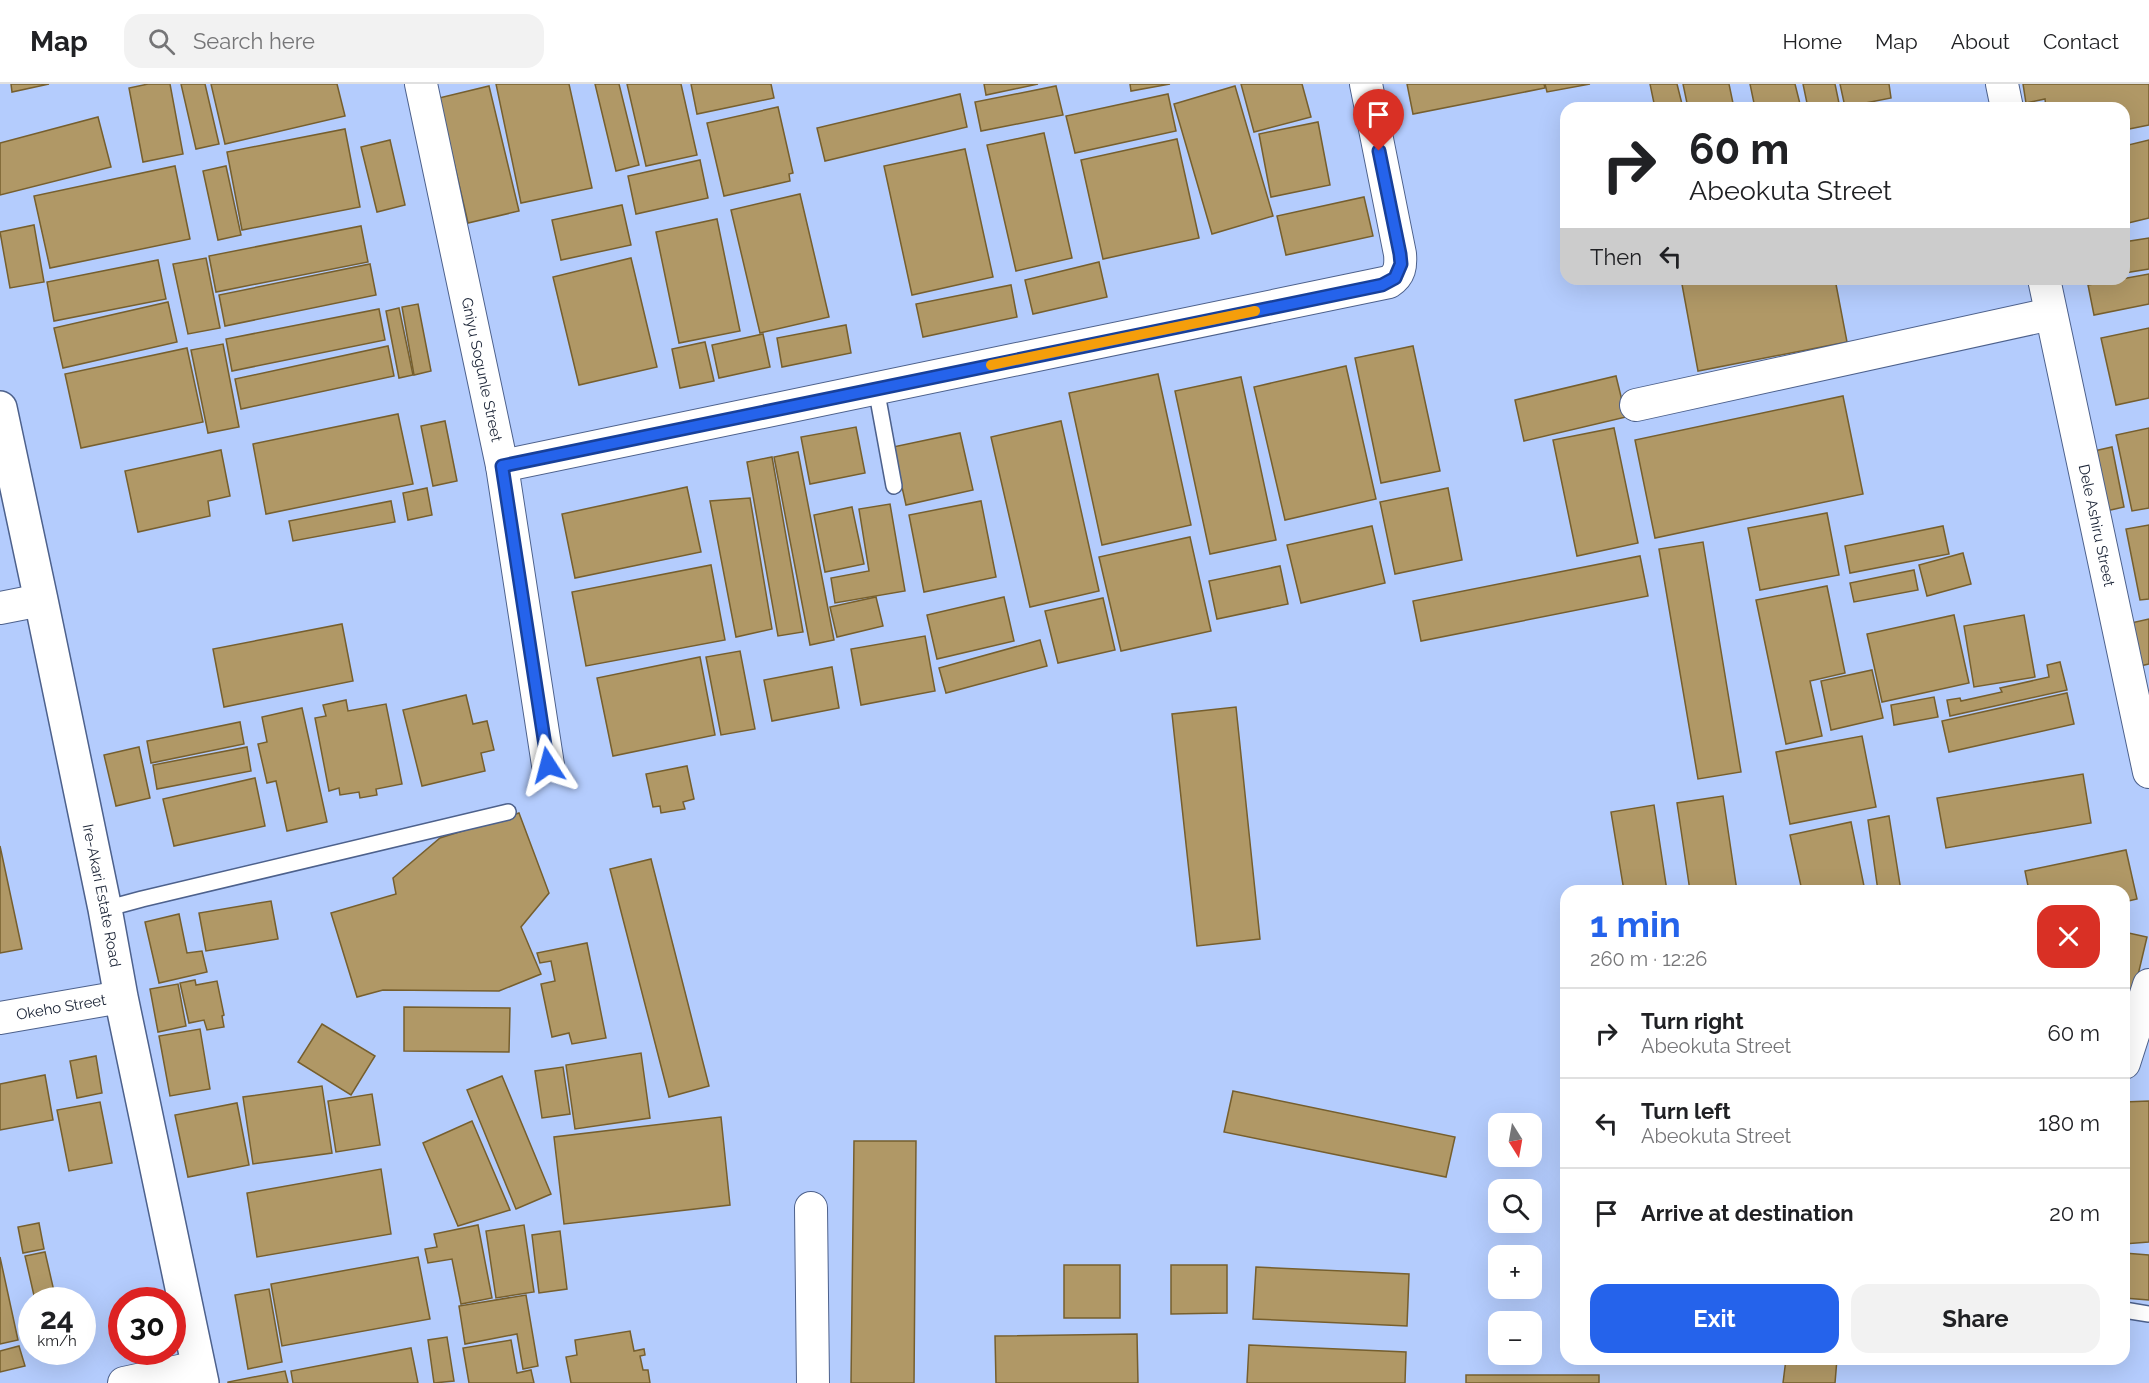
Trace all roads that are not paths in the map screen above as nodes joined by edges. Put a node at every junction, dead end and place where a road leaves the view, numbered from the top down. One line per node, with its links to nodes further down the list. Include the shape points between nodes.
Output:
1 (421, 84): 10 (street, Gniyu Sogunle Street)
2 (1366, 84): 7 (street, via 1400,254 1399,272 1389,282)
3 (2002, 84): 4 (street)
4 (2006, 102)
5 (2045, 285): 6 (street, Dele Ashiru Street)
6 (2051, 314): 8 (street); 15 (street, Dele Ashiru Street)
7 (876, 388): 10 (street); 11 (lane)
8 (1636, 405)
9 (0, 408): 12 (street, Ire-Akari Estate Road)
10 (502, 466): 14 (street, Gniyu Sogunle Street)
11 (894, 486)
12 (41, 600): 13 (street); 17 (street, Ire-Akari Estate Road)
13 (0, 608)
14 (548, 765)
15 (2149, 772)
16 (508, 812): 17 (lane)
17 (105, 909): 19 (street, Ire-Akari Estate Road)
18 (2149, 985): 21 (street)
19 (121, 997): 20 (street, Okeho Street); 25 (street, Ire-Akari Estate Road)
20 (0, 1018)
21 (2130, 1044)
22 (811, 1208): 27 (street)
23 (2130, 1311): 24 (lane)
24 (2149, 1314)
25 (200, 1375): 26 (street)
26 (124, 1383)
27 (813, 1383)

